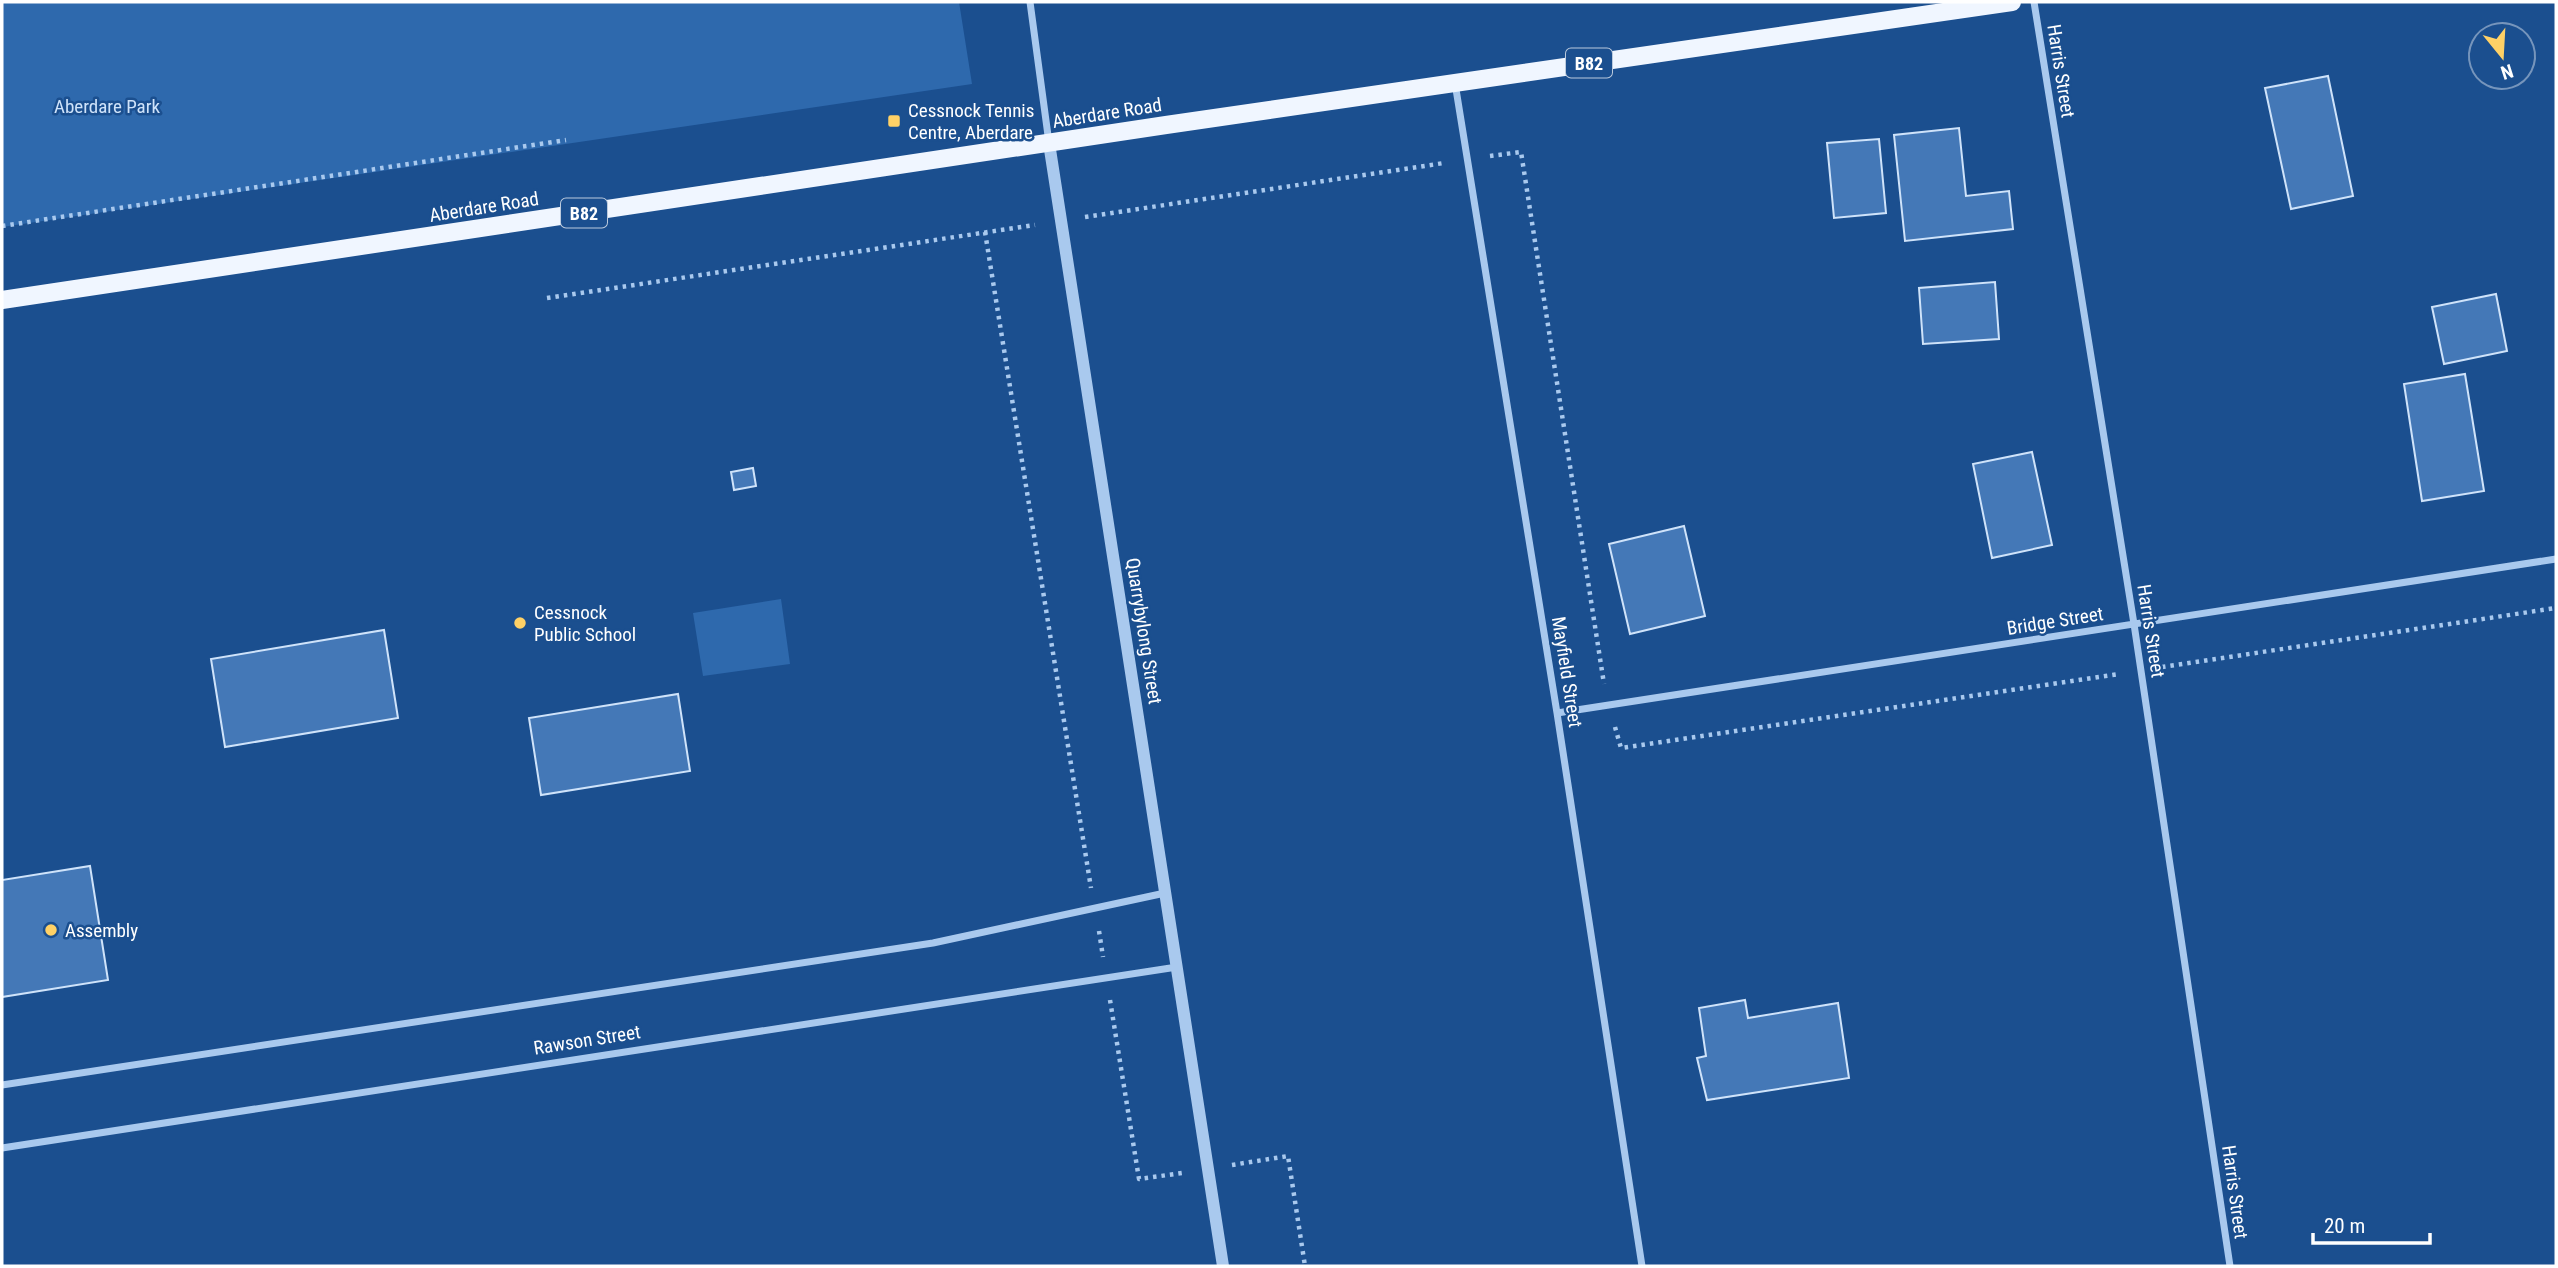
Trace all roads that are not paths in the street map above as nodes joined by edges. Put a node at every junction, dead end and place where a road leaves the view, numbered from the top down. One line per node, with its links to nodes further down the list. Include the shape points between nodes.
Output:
1 (1030, 2): 5 (street, Quarrybylong Street)
2 (2012, 2): 4 (main road, Aberdare Road / B82)
3 (2034, 2): 8 (street, Harris Street)
4 (1455, 83): 5 (main road, Aberdare Road / B82); 9 (street, Mayfield Street)
5 (1049, 143): 6 (main road, Aberdare Road / B82); 10 (street, Quarrybylong Street)
6 (2, 300)
7 (2556, 559): 8 (street, Bridge Street)
8 (2134, 624): 9 (street, Bridge Street); 16 (street, Harris Street)
9 (1557, 713): 15 (street, Mayfield Street)
10 (1165, 893): 11 (street, Quarrybylong Street); 12 (street, via 933,943)
11 (1177, 967): 13 (street, Rawson Street); 14 (street, Quarrybylong Street)
12 (2, 1085)
13 (2, 1148)
14 (1223, 1266)
15 (1642, 1266)
16 (2230, 1266)

